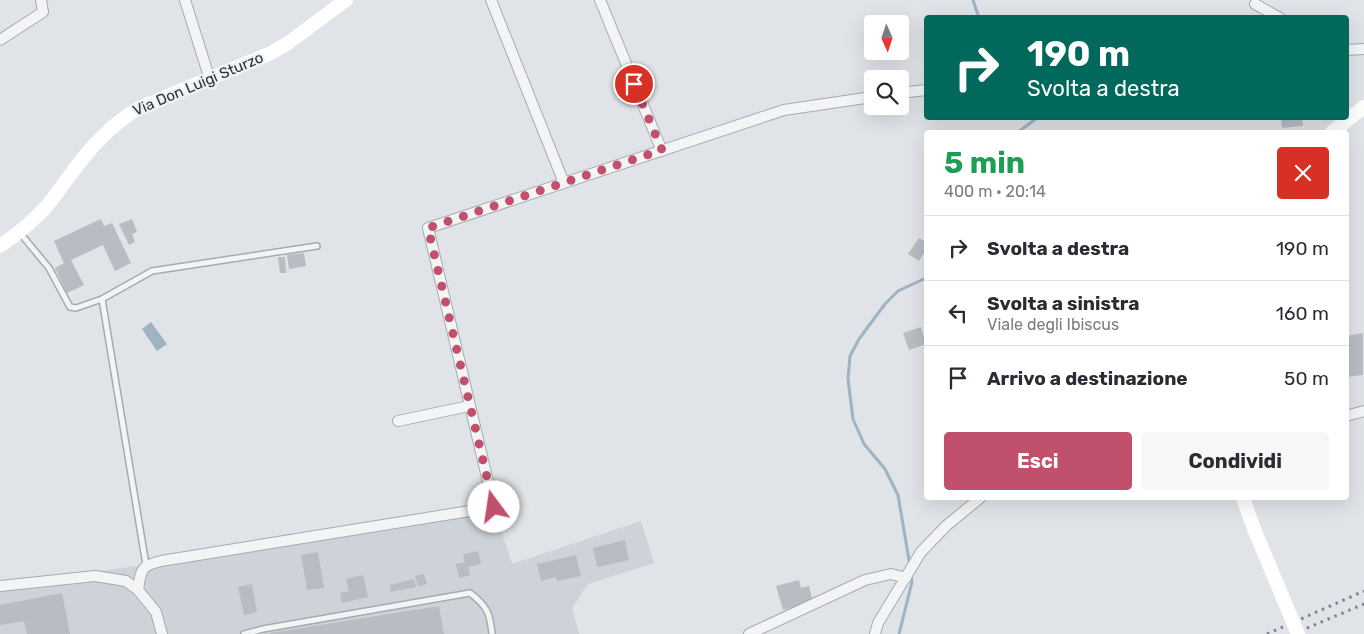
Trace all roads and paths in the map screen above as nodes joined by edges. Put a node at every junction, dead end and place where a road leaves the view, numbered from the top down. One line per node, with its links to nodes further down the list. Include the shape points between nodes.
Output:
1 (41, 0): 8 (street, via 43,12)
2 (185, 0): 11 (street)
3 (346, 0): 11 (street, Via Don Luigi Sturzo, via 280,48)
4 (491, 0): 20 (street)
5 (600, 0): 19 (street)
6 (1255, 4): 7 (street)
7 (1275, 15)
8 (0, 40)
9 (1364, 49): 10 (street)
10 (1349, 50)
11 (210, 80): 21 (street, Via Don Luigi Sturzo, via 139,108 111,126 89,149 46,208)
12 (924, 90): 13 (street)
13 (909, 91)
14 (864, 98): 19 (street, via 784,110)
15 (1364, 108): 16 (street)
16 (1349, 119)
17 (1348, 120): 18 (street)
18 (1335, 130)
19 (662, 150): 20 (street)
20 (564, 183): 25 (street, via 428,228)
21 (19, 232): 22 (street, Via Don Luigi Sturzo); 24 (lane, via 49,268 70,307)
22 (0, 246)
23 (317, 246): 24 (lane, via 152,271)
24 (102, 299): 31 (lane)
25 (469, 406): 28 (street); 31 (street, via 494,507)
26 (1364, 411): 27 (street)
27 (1349, 415)
28 (398, 422)
29 (978, 500): 32 (street, via 921,552)
30 (1244, 500): 40 (street, bridge)
31 (146, 565): 34 (street, via 141,572)
32 (906, 576): 38 (street, via 891,574 865,580); 39 (street, via 878,623)
33 (0, 586): 34 (street, via 95,576 126,581)
34 (138, 590): 35 (street, via 156,612)
35 (162, 634)
36 (244, 634): 37 (lane, via 470,593 484,604)
37 (492, 634)
38 (749, 634)
39 (875, 634)
40 (1298, 634)

